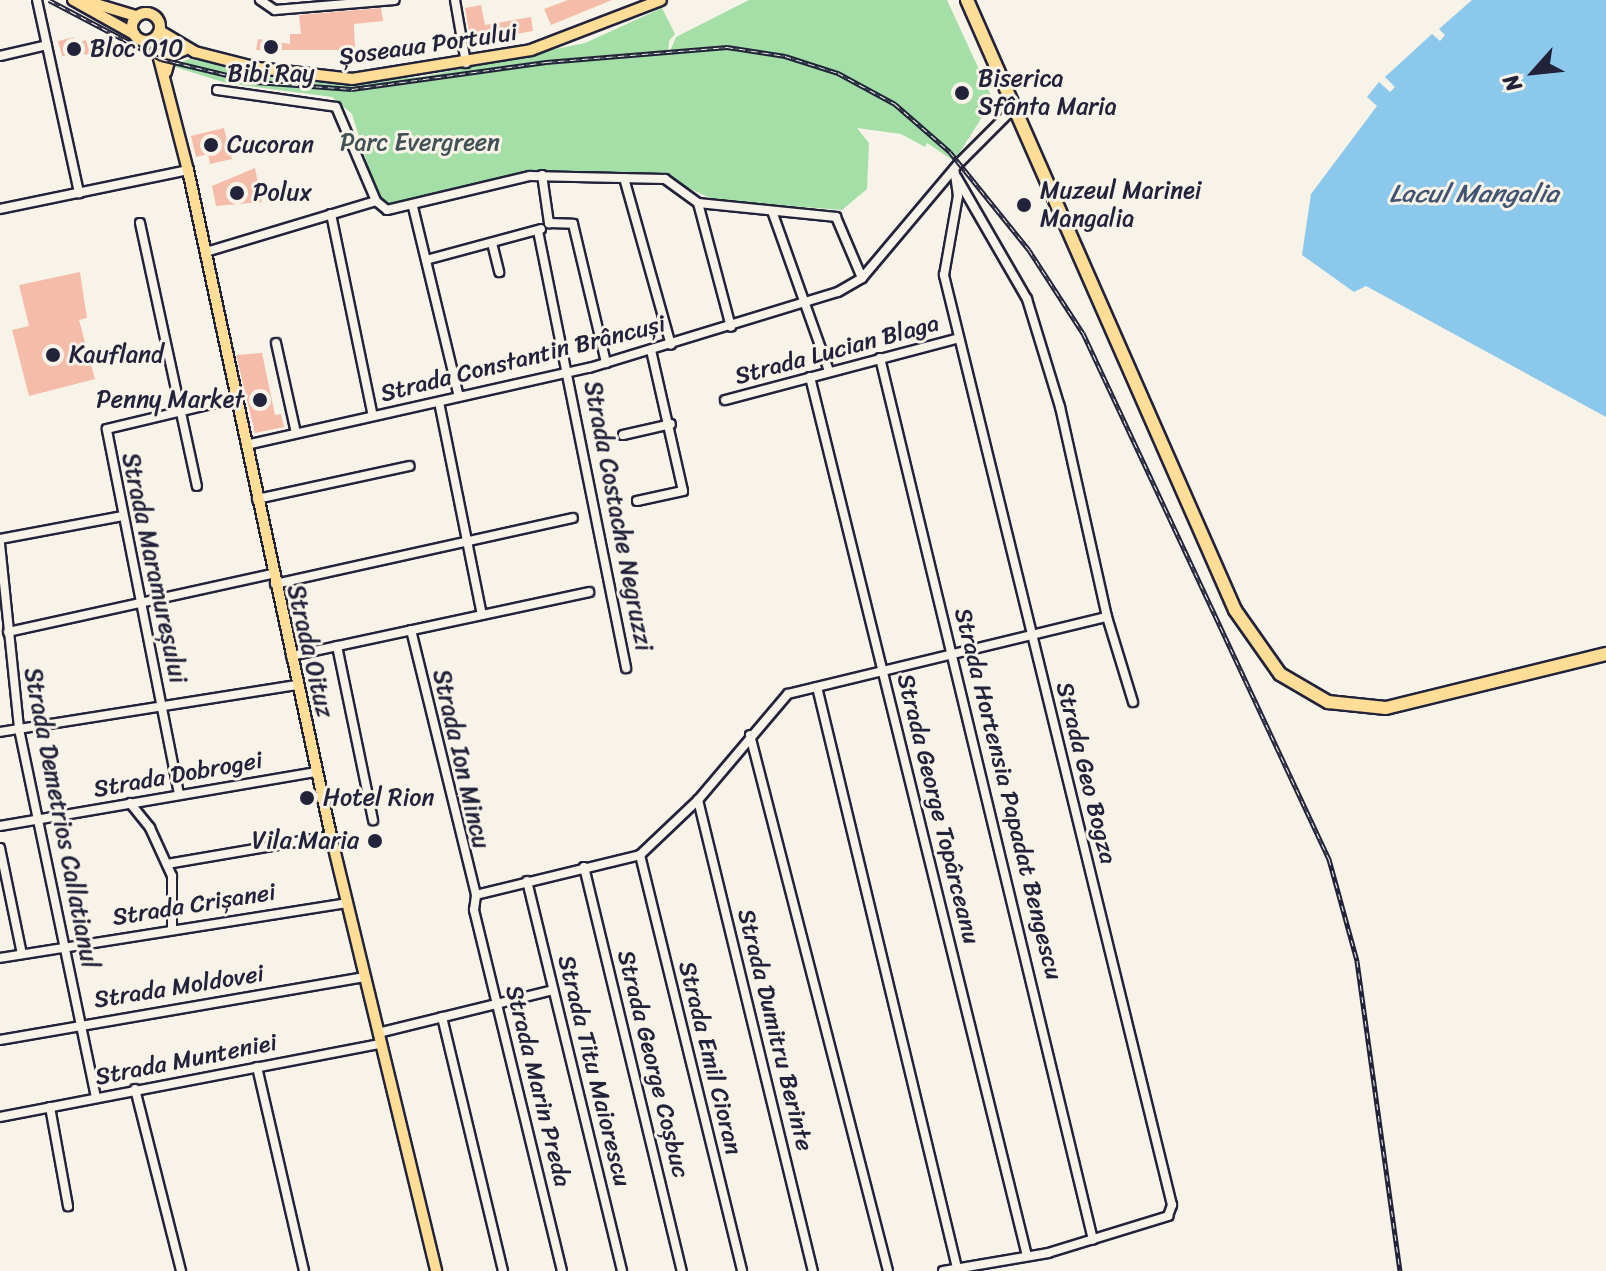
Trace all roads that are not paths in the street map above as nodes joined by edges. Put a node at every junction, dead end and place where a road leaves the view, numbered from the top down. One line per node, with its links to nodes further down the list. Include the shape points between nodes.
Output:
1 (73, 0): 13 (main road)
2 (84, 0): 12 (main road)
3 (151, 0): 11 (main road)
4 (260, 0): 10 (street, via 275,10)
5 (395, 0): 10 (street)
6 (455, 0): 18 (street)
7 (661, 0): 18 (main road, Șoseaua Portului, via 577,37)
8 (967, 0): 21 (highway)
9 (37, 1): 15 (street)
10 (350, 2)
11 (154, 15): 12 (main road); 14 (main road, Strada Oituz)
12 (136, 16): 13 (main road)
13 (134, 34): 14 (main road, Șoseaua Portului)
14 (157, 35): 16 (main road, Șoseaua Portului); 19 (main road, Strada Oituz)
15 (47, 45): 17 (street); 26 (street)
16 (189, 51): 18 (main road, Șoseaua Portului, via 331,79); 19 (main road, via 171,55)
17 (0, 56)
18 (466, 63)
19 (166, 78): 22 (main road, Strada Oituz)
20 (217, 90): 27 (street, via 336,107)
21 (1014, 108): 23 (street); 80 (highway, via 1235,610 1280,674 1328,702 1386,708)
22 (188, 170): 26 (street); 37 (main road, Strada Oituz)
23 (955, 174): 40 (street); 43 (street, Strada Geo Bogza, via 943,258); 74 (street, via 1027,299 1060,407)
24 (542, 175): 25 (street); 29 (street); 34 (street)
25 (624, 178): 28 (street, via 665,179); 45 (street)
26 (79, 193): 30 (street)
27 (376, 201): 29 (street, via 387,210); 32 (street)
28 (698, 203): 31 (street); 42 (street)
29 (413, 207): 38 (street)
30 (0, 209)
31 (772, 211): 40 (street, via 836,217); 41 (street)
32 (331, 214): 37 (street); 57 (street)
33 (140, 223): 56 (street)
34 (549, 223): 35 (street); 48 (street, via 573,224)
35 (538, 231): 36 (street); 50 (street)
36 (492, 243): 38 (street); 39 (street)
37 (206, 252): 53 (main road, Strada Oituz)
38 (426, 260): 52 (street)
39 (499, 272)
40 (862, 278): 41 (street, Strada Constantin Brâncuși)
41 (805, 302): 42 (street, Strada Constantin Brâncuși); 49 (street)
42 (731, 327): 45 (street, Strada Constantin Brâncuși)
43 (959, 338): 47 (street, Strada Lucian Blaga); 77 (street, Strada Geo Bogza)
44 (276, 343): 59 (street)
45 (671, 345): 46 (street, Strada Constantin Brâncuși)
46 (651, 350): 48 (street, Strada Constantin Brâncuși); 58 (street)
47 (880, 358): 49 (street, Strada Lucian Blaga); 79 (street, Strada Hortensia Papadat Bengescu)
48 (606, 363): 50 (street, Strada Constantin Brâncuși)
49 (829, 371): 51 (street, Strada Lucian Blaga)
50 (570, 373): 52 (street, Strada Constantin Brâncuși); 82 (street, Strada Costache Negruzzi)
51 (810, 377): 54 (street, Strada Lucian Blaga); 83 (street, Strada George Topârceanu)
52 (459, 397): 55 (street, Strada Constantin Brâncuși)
53 (236, 398): 56 (street, Strada Maramureșului); 61 (main road, Strada Oituz)
54 (725, 400)
55 (439, 402): 57 (street, Strada Constantin Brâncuși); 69 (street)
56 (184, 410): 63 (street); 66 (street, Strada Maramureșului, via 107,429)
57 (373, 416): 59 (street, Strada Constantin Brâncuși)
58 (671, 424): 60 (street); 65 (street, via 683,491)
59 (296, 433): 61 (street, Strada Constantin Brâncuși)
60 (623, 435)
61 (246, 445): 64 (main road, Strada Oituz)
62 (409, 466): 64 (street)
63 (197, 486)
64 (257, 499): 70 (main road, Strada Oituz)
65 (637, 501)
66 (123, 516): 68 (street); 72 (street, Strada Maramureșului)
67 (573, 518): 69 (street)
68 (0, 542): 76 (street, Strada Demetrios Callatianul)
69 (467, 542): 70 (street); 73 (street)
70 (273, 579): 72 (street); 81 (main road, Strada Oituz)
71 (589, 592): 73 (street)
72 (141, 603): 76 (street); 87 (street, Strada Maramureșului)
73 (482, 615): 75 (street)
74 (1107, 617): 77 (street); 86 (street)
75 (411, 630): 78 (street); 104 (street, Strada Ion Mincu)
76 (8, 632): 88 (street, Strada Demetrios Callatianul)
77 (1030, 636): 79 (street); 123 (street, Strada Geo Bogza, via 1169,1189 1168,1216)
78 (337, 646): 81 (street); 96 (street)
79 (952, 654): 83 (street); 123 (street, Strada Hortensia Papadat Bengescu)
80 (1606, 654)
81 (291, 656): 84 (main road, Strada Oituz)
82 (626, 668)
83 (884, 671): 85 (street); 124 (street, Strada George Topârceanu)
84 (297, 685): 87 (street); 91 (main road, Strada Oituz)
85 (817, 687): 90 (street, via 781,697); 125 (street)
86 (1133, 702)
87 (162, 707): 88 (street); 92 (street, Strada Maramureșului)
88 (19, 729): 89 (street); 95 (street, Strada Demetrios Callatianul)
89 (0, 732)
90 (750, 735): 93 (street); 135 (street)
91 (316, 772): 92 (street, Strada Dobrogei); 98 (main road, Strada Oituz)
92 (179, 794): 94 (street, Strada Dobrogei)
93 (698, 800): 100 (street); 134 (street, Strada Dumitru Berinte)
94 (130, 803): 95 (street, Strada Dobrogei); 101 (street)
95 (37, 820): 97 (street, Strada Dobrogei); 107 (street, Strada Demetrios Callatianul)
96 (373, 820)
97 (0, 826)
98 (331, 836): 101 (street); 105 (main road, Strada Oituz)
99 (0, 848): 108 (street)
100 (640, 855): 102 (street); 133 (street, Strada Emil Cioran)
101 (167, 864): 106 (street, via 174,893)
102 (584, 867): 103 (street); 132 (street, Strada George Coșbuc)
103 (527, 881): 104 (street); 111 (street, Strada Titu Maiorescu)
104 (476, 895): 112 (street, Strada Marin Preda, via 474,910)
105 (346, 903): 106 (street, Strada Crișanei); 110 (main road, Strada Oituz)
106 (172, 927): 107 (street, Strada Crișanei)
107 (64, 946): 108 (street, Strada Crișanei); 114 (street, Strada Demetrios Callatianul)
108 (22, 954): 109 (street, Strada Crișanei)
109 (0, 958)
110 (365, 977): 114 (street, Strada Moldovei); 115 (main road, Strada Oituz)
111 (553, 990): 112 (street, Strada Munteniei); 131 (street, Strada Titu Maiorescu)
112 (497, 1003): 113 (street, Strada Munteniei); 130 (street, Strada Marin Preda)
113 (442, 1017): 115 (street, Strada Munteniei); 129 (street)
114 (81, 1023): 116 (street, Strada Moldovei); 119 (street, Strada Demetrios Callatianul)
115 (379, 1039): 117 (street, Strada Munteniei); 128 (main road, Strada Oituz)
116 (0, 1040)
117 (257, 1067): 118 (street, Strada Munteniei); 127 (street)
118 (135, 1089): 119 (street, Strada Munteniei); 126 (street)
119 (96, 1097): 120 (street, Strada Munteniei)
120 (50, 1107): 121 (street, Strada Munteniei); 122 (street)
121 (0, 1117)
122 (68, 1206)
123 (1093, 1240): 124 (street, via 1048,1253)
124 (1026, 1252): 125 (street)
125 (957, 1268): 136 (street)
126 (181, 1271)
127 (304, 1271)
128 (436, 1271)
129 (503, 1271)
130 (562, 1271)
131 (622, 1271)
132 (682, 1271)
133 (742, 1271)
134 (813, 1271)
135 (888, 1271)
136 (943, 1271)

